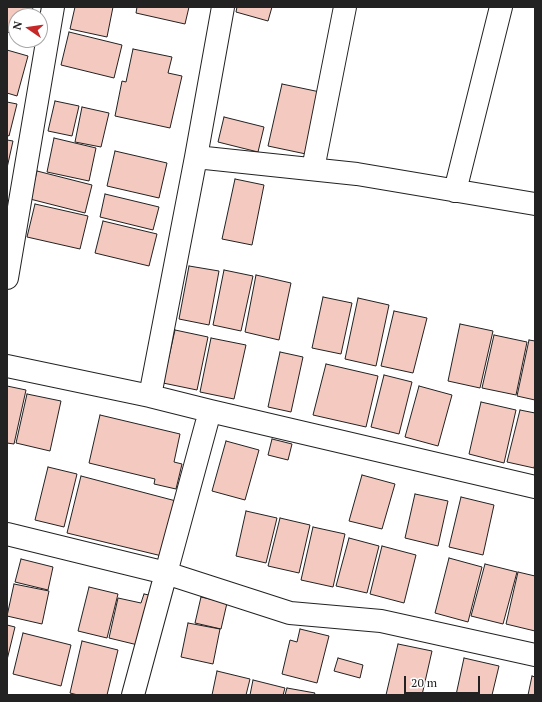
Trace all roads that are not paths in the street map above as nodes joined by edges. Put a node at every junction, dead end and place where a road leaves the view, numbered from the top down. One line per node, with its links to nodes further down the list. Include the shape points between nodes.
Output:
1 (52, 7): 9 (street)
2 (223, 7): 5 (street)
3 (345, 7): 6 (street)
4 (501, 7): 7 (street)
5 (196, 157): 6 (street); 11 (street)
6 (313, 169): 7 (street)
7 (455, 191): 8 (street)
8 (535, 204)
9 (7, 278)
10 (7, 366): 11 (street)
11 (150, 396): 12 (street)
12 (210, 411): 13 (street); 15 (street)
13 (535, 487)
14 (7, 534): 15 (street)
15 (166, 573): 16 (street, via 290,613 381,621); 17 (street)
16 (535, 655)
17 (133, 695)

